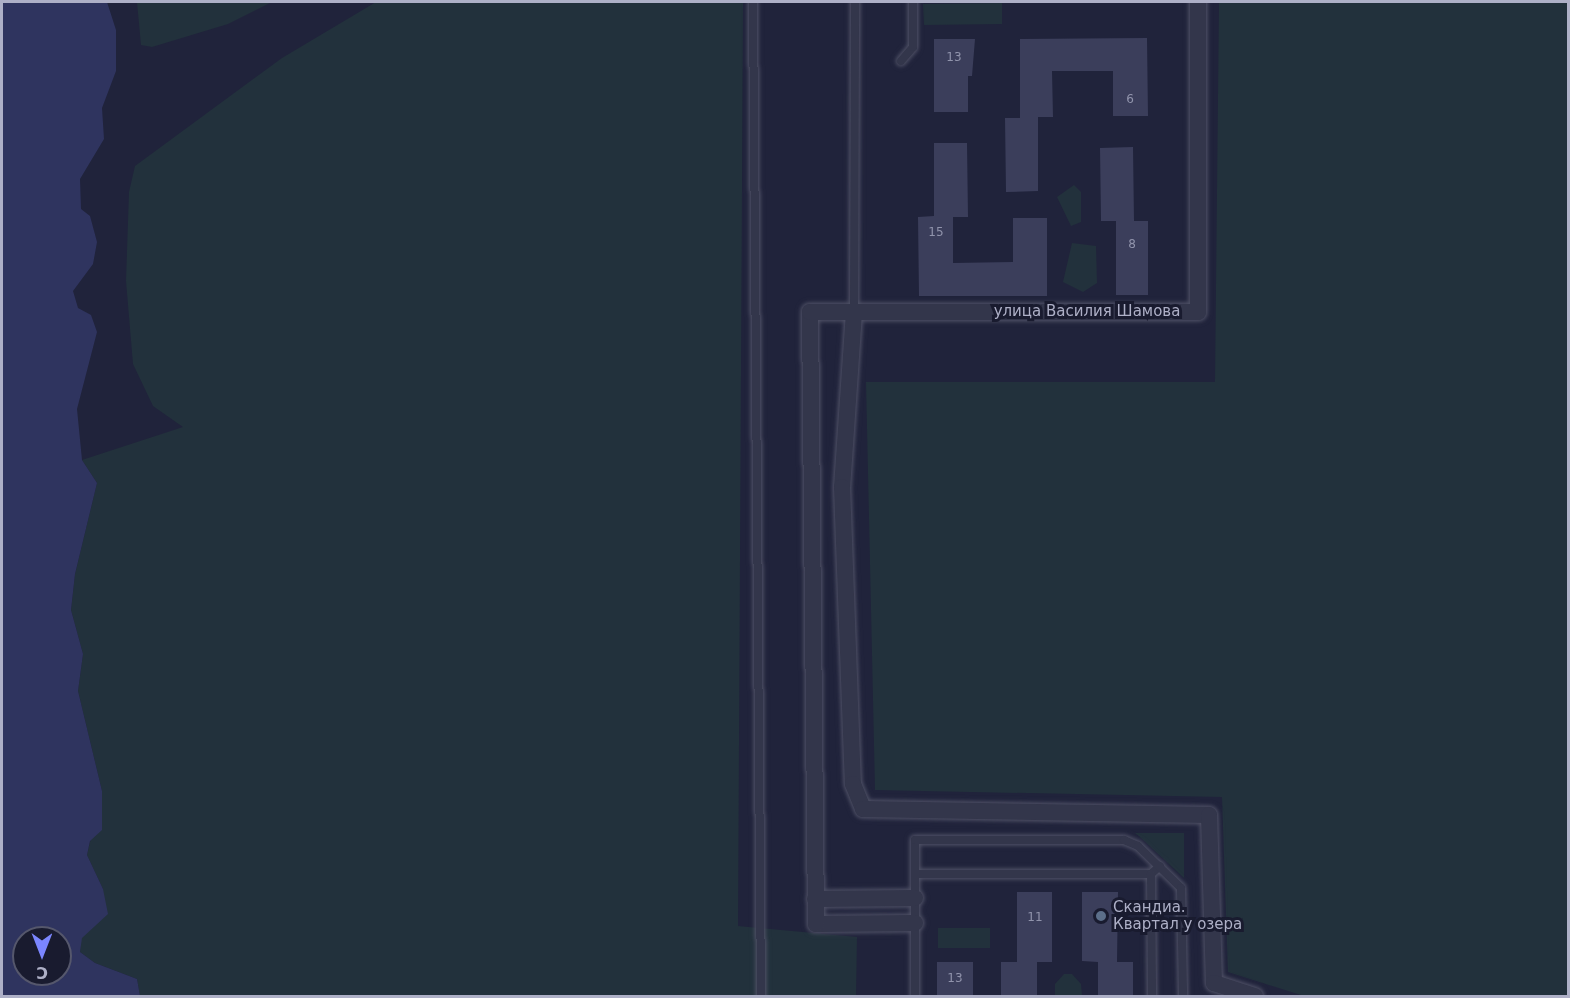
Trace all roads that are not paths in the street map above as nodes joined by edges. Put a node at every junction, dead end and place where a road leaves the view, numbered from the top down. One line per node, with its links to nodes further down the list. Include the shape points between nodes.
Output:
1 (753, 2): 13 (lane)
2 (855, 2): 6 (lane)
3 (913, 2): 5 (lane, via 913,47)
4 (1198, 2): 6 (street, улица Василия Шамова, via 1198,312)
5 (901, 61)
6 (854, 312): 11 (street, улица Василия Шамова, via 810,312); 17 (street, via 842,487 853,784 863,809 1209,815 1214,983)
7 (1160, 866): 8 (lane, via 1138,846 1124,840 915,840); 9 (lane); 16 (lane, via 1176,882 1183,898)
8 (915, 874): 9 (lane); 10 (lane)
9 (1151, 874): 15 (lane)
10 (915, 898): 11 (street); 12 (lane)
11 (816, 899): 12 (street, via 816,924)
12 (915, 922): 14 (lane)
13 (761, 996)
14 (915, 996)
15 (1152, 996)
16 (1183, 996)
17 (1255, 996)

